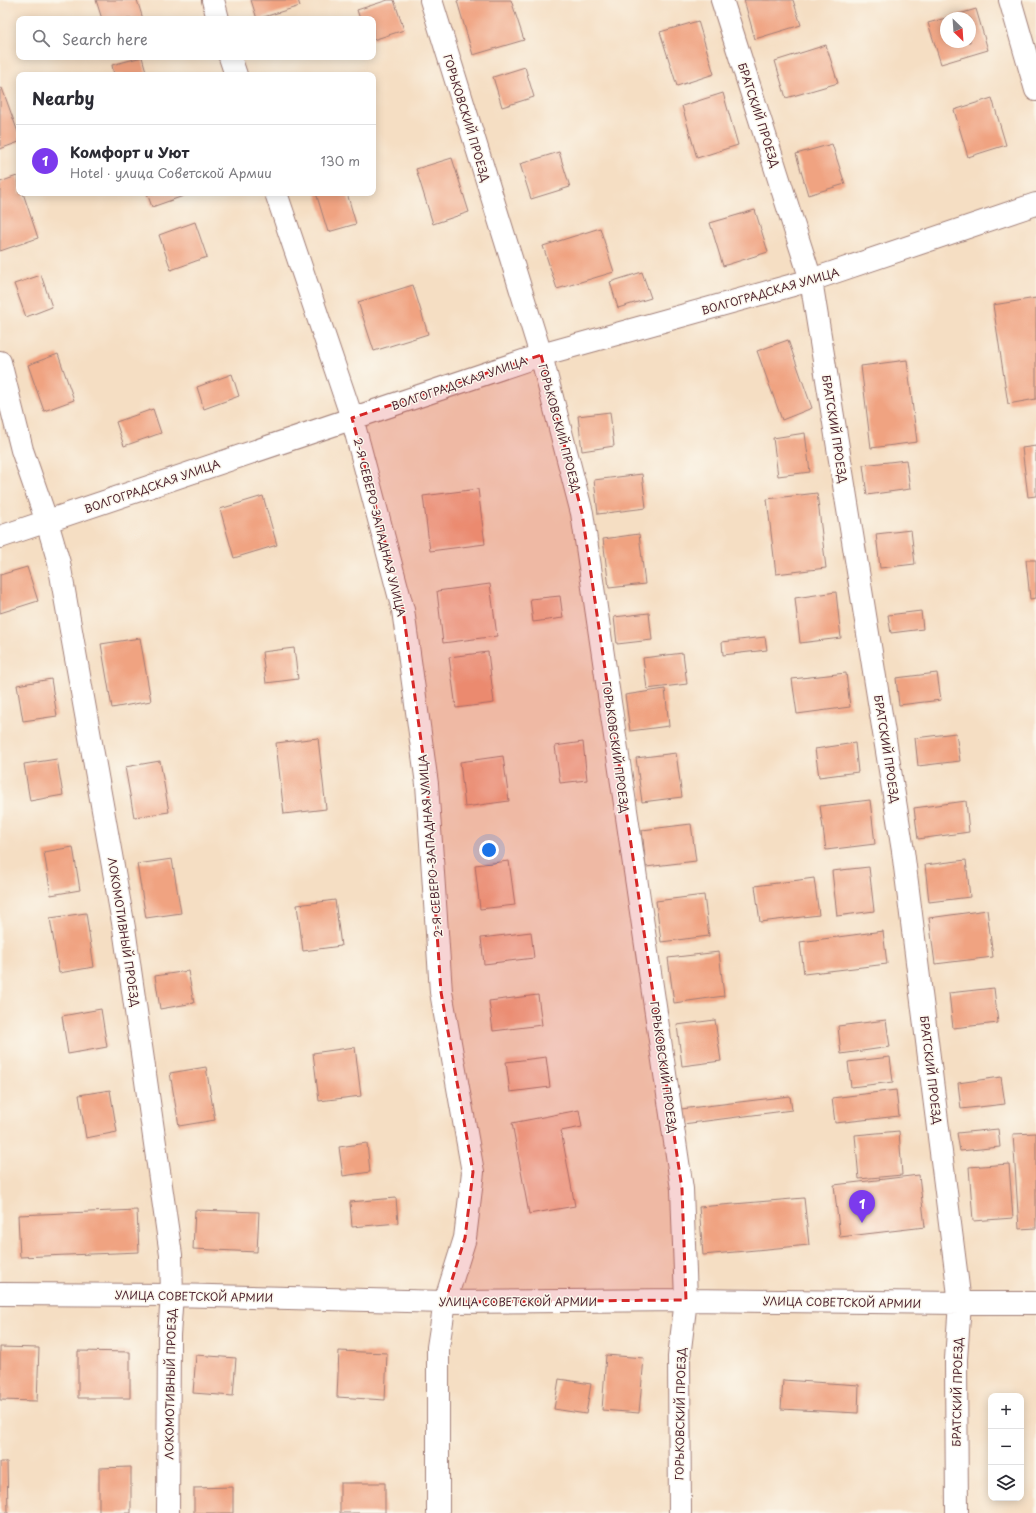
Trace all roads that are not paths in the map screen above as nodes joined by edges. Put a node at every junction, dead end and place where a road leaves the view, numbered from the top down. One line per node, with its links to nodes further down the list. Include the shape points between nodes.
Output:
1 (213, 0): 5 (street)
2 (431, 0): 12 (street, ГОРЬКОВСКИЙ ПРОЕЗД)
3 (722, 0): 11 (street, БРАТСКИЙ ПРОЕЗД)
4 (1010, 0): 8 (street)
5 (217, 16)
6 (231, 60): 7 (street)
7 (235, 72)
8 (1036, 90)
9 (277, 196): 14 (street, 2-Я СЕВЕРО-ЗАПАДНАЯ УЛИЦА)
10 (1036, 204): 11 (street, ВОЛГОГРАДСКАЯ УЛИЦА)
11 (811, 280): 12 (street, ВОЛГОГРАДСКАЯ УЛИЦА); 21 (street, БРАТСКИЙ ПРОЕЗД, via 903,851)
12 (541, 355): 14 (street, ВОЛГОГРАДСКАЯ УЛИЦА); 19 (street, ГОРЬКОВСКИЙ ПРОЕЗД, via 582,513 682,1189)
13 (0, 362): 15 (street, ЛОКОМОТИВНЫЙ ПРОЕЗД, via 22,450)
14 (352, 418): 15 (street, ВОЛГОГРАДСКАЯ УЛИЦА); 20 (street, 2-Я СЕВЕРО-ЗАПАДНАЯ УЛИЦА, via 403,610 427,784 441,992 474,1172 465,1238)
15 (48, 522): 16 (street, ВОЛГОГРАДСКАЯ УЛИЦА); 18 (street, ЛОКОМОТИВНЫЙ ПРОЕЗД, via 59,563 124,928 171,1255)
16 (0, 536)
17 (0, 1294): 18 (street, УЛИЦА СОВЕТСКОЙ АРМИИ)
18 (172, 1295): 20 (street, УЛИЦА СОВЕТСКОЙ АРМИИ); 23 (street, ЛОКОМОТИВНЫЙ ПРОЕЗД, via 169,1335)
19 (686, 1300): 20 (street, УЛИЦА СОВЕТСКОЙ АРМИИ); 21 (street, УЛИЦА СОВЕТСКОЙ АРМИИ); 25 (street, ГОРЬКОВСКИЙ ПРОЕЗД, via 680,1357)
20 (445, 1302): 24 (street, 2-Я СЕВЕРО-ЗАПАДНАЯ УЛИЦА, via 438,1347)
21 (960, 1303): 22 (street, УЛИЦА СОВЕТСКОЙ АРМИИ); 26 (street, БРАТСКИЙ ПРОЕЗД, via 956,1359)
22 (1036, 1303)
23 (168, 1513)
24 (438, 1513)
25 (680, 1513)
26 (957, 1513)

